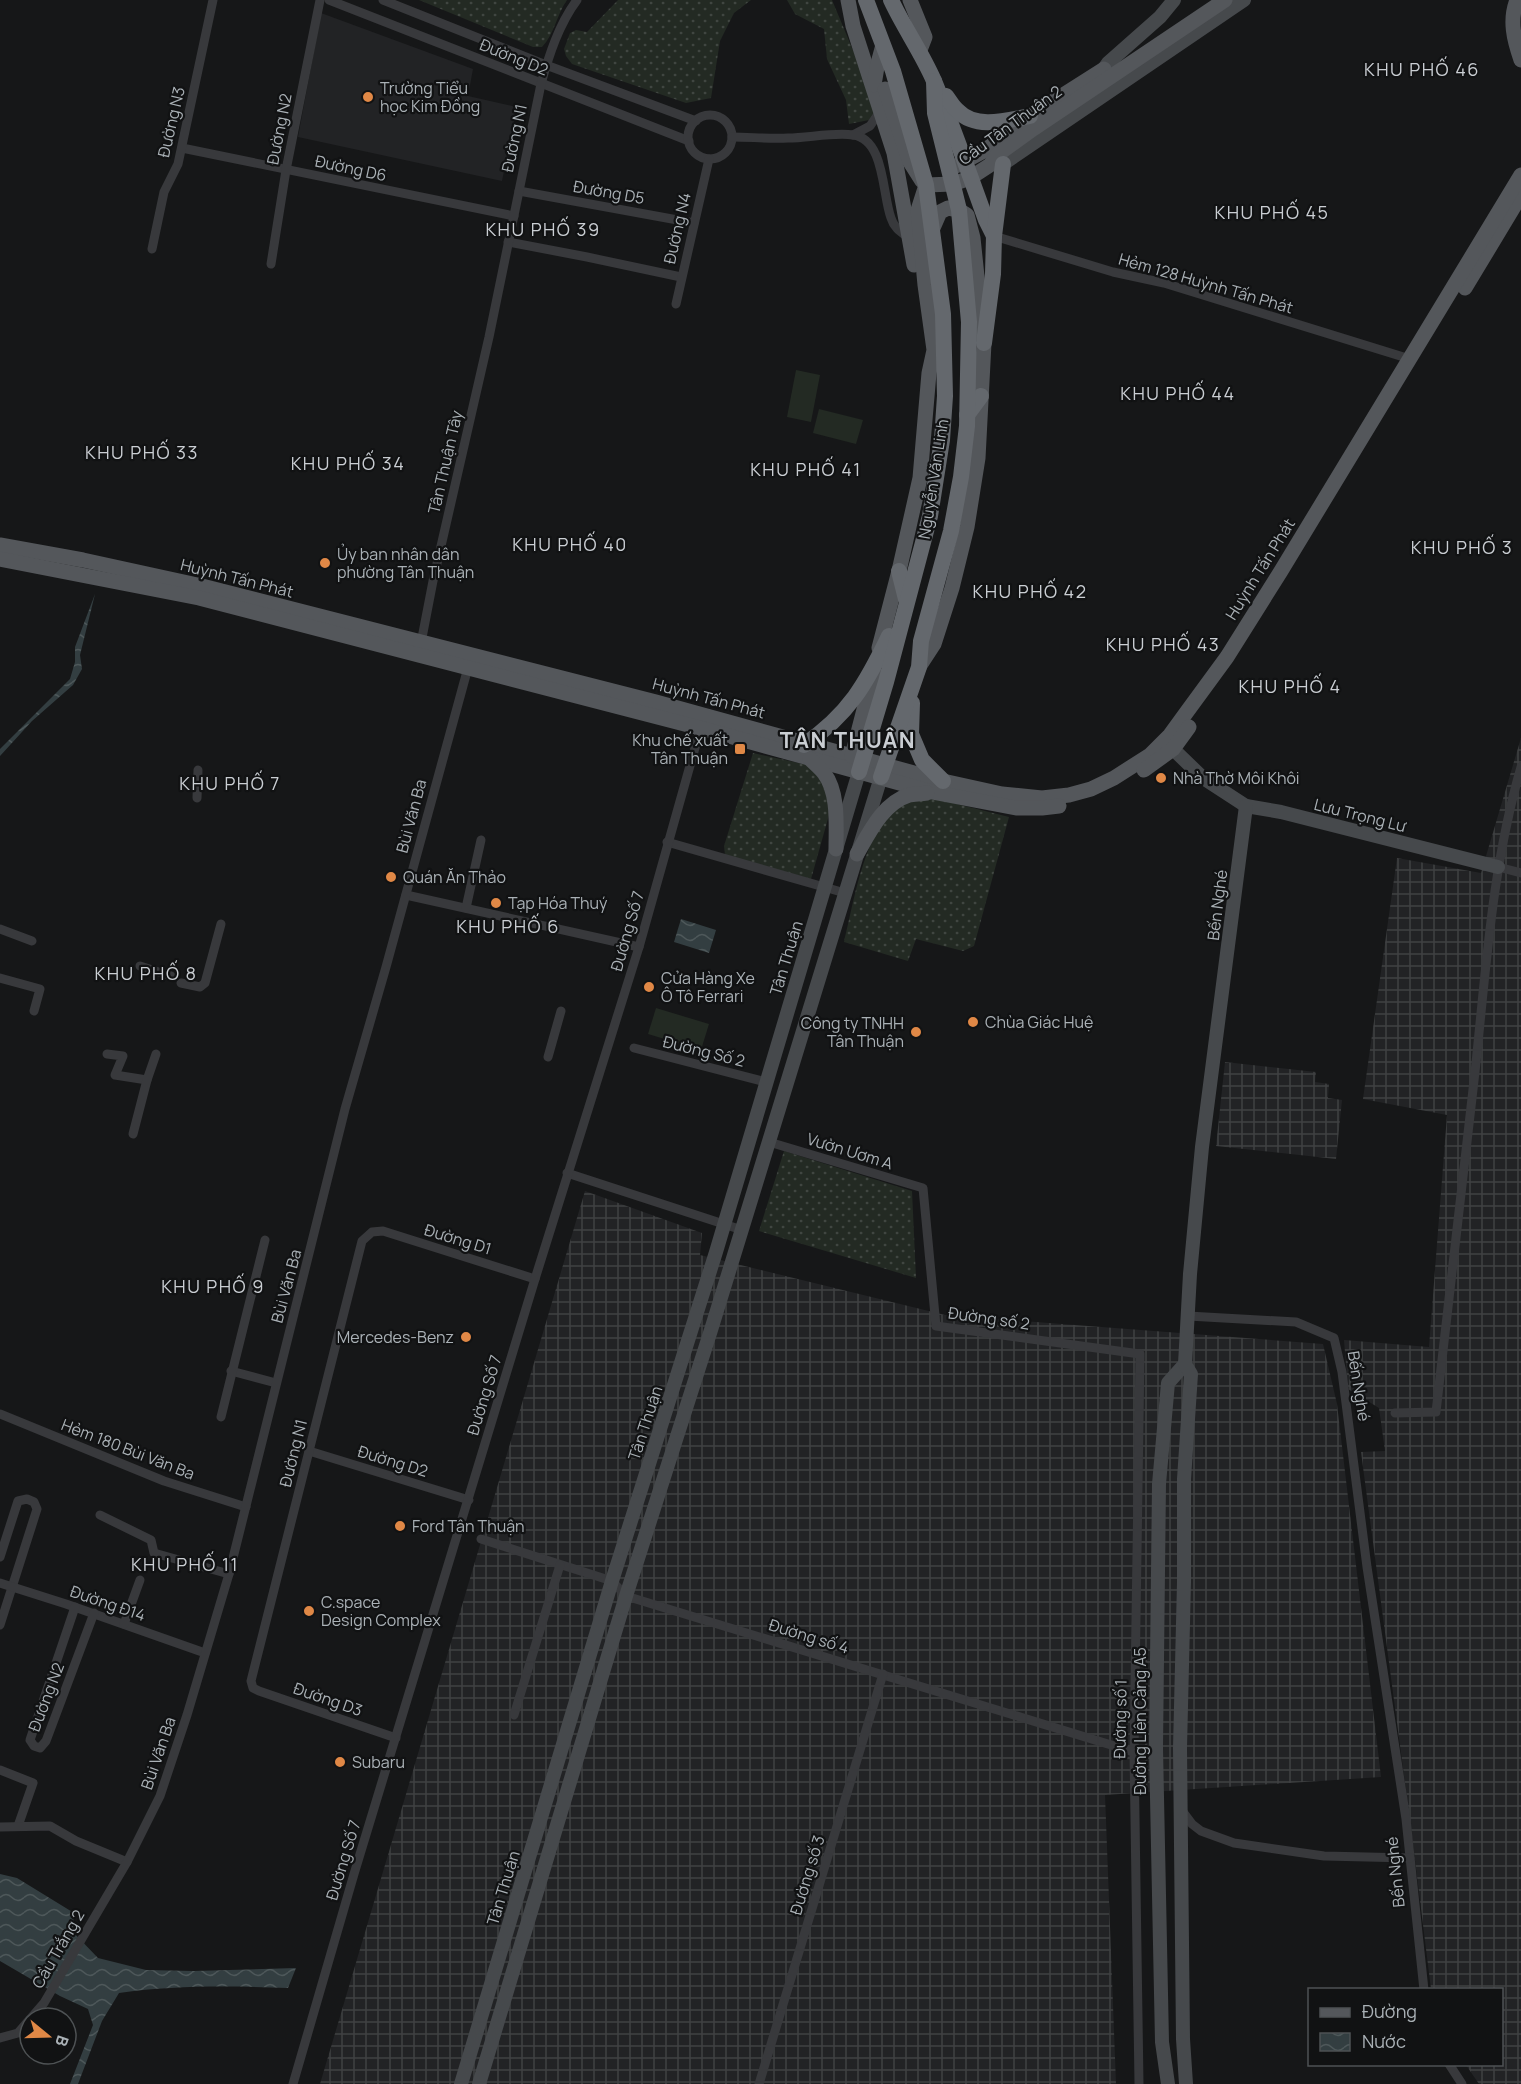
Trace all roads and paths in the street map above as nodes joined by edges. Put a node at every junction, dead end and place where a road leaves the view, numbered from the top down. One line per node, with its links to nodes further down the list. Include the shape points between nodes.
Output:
1 (213, 0): 31 (street, Đường N3)
2 (320, 0): 35 (street, Đường N2)
3 (329, 0): 23 (street, Đường D2)
4 (384, 0): 19 (street, Đường D2)
5 (577, 0): 19 (street, Đường N1)
6 (848, 0): 24 (main road, Nguyễn Văn Linh)
7 (855, 0): 20 (main road, Nguyễn Văn Linh)
8 (866, 0): 16 (highway, Nguyễn Văn Linh)
9 (891, 0): 17 (highway, Nguyễn Văn Linh)
10 (910, 0): 17 (main road, Nguyễn Văn Linh, via 925,37)
11 (1210, 0): 21 (main road, Cầu Tân Thuận 2)
12 (1225, 0): 34 (main road, Cầu Tân Thuận 2, via 1033,129 997,155)
13 (1244, 0): 34 (street)
14 (1517, 0): 18 (main road, via 1513,28)
15 (1173, 2): 21 (street, Cầu Tân Thuận 2)
16 (884, 45): 20 (main road); 39 (highway, Nguyễn Văn Linh)
17 (920, 50): 22 (highway, Nguyễn Văn Linh)
18 (1521, 60)
19 (546, 65): 23 (street, Đường N1); 27 (street, Đường D2)
20 (877, 67): 24 (main road); 39 (main road, Nguyễn Văn Linh, via 905,150 917,176)
21 (1103, 70): 26 (main road, Cầu Tân Thuận 2)
22 (934, 81): 26 (highway, via 958,111 972,120 996,122); 33 (highway, Nguyễn Văn Linh); 37 (highway, Nguyễn Văn Linh, via 935,113)
23 (541, 84): 30 (street, Đường D2); 40 (street, Đường N1)
24 (874, 88): 25 (main road, Nguyễn Văn Linh)
25 (881, 110): 28 (street, via 870,126); 47 (main road, Nguyễn Văn Linh)
26 (1030, 116): 33 (main road, Cầu Tân Thuận 2)
27 (696, 121): 29 (street, via 716,117 726,122); 30 (street)
28 (853, 135): 29 (street); 47 (street, via 872,146 891,218 897,229)
29 (732, 136): 32 (street, via 727,151)
30 (689, 141): 32 (street, via 696,153)
31 (182, 148): 35 (street, Đường D6); 49 (street, Đường N3, via 164,192)
32 (709, 159): 44 (street, Đường N4)
33 (965, 161): 37 (main road, Cầu Tân Thuận 2); 38 (highway, Nguyễn Văn Linh)
34 (997, 164): 38 (main road, Cầu Tân Thuận 2); 46 (highway)
35 (286, 170): 43 (street, Đường D6); 50 (street, Đường N2)
36 (1521, 175): 59 (main road, Huỳnh Tấn Phát)
37 (951, 177): 38 (main road, Cầu Tân Thuận 2); 39 (main road, Cầu Tân Thuận 2); 42 (highway, Nguyễn Văn Linh)
38 (970, 178): 46 (highway)
39 (926, 185): 45 (highway, Nguyễn Văn Linh); 47 (main road, Nguyễn Văn Linh, via 918,210)
40 (519, 191): 43 (street, Đường N1); 44 (street, Đường D5)
41 (1521, 195): 61 (main road, Huỳnh Tấn Phát)
42 (959, 210): 45 (main road, via 948,208 940,212); 56 (highway, Nguyễn Văn Linh); 57 (main road, Nguyễn Văn Linh, via 967,215 973,238)
43 (514, 216): 48 (street, Đường N1)
44 (694, 223): 52 (street, Đường N4)
45 (933, 228): 51 (highway, Nguyễn Văn Linh)
46 (994, 236): 57 (highway); 59 (street, Hẻm 128 Huỳnh Tấn Phát, via 1164,283)
47 (915, 242): 53 (main road, Nguyễn Văn Linh)
48 (508, 243): 52 (street); 54 (street, Đường N1)
49 (152, 249)
50 (271, 264)
51 (938, 268): 53 (main road); 60 (highway, Nguyễn Văn Linh)
52 (681, 277): 55 (street, Đường N4)
53 (925, 285): 58 (main road, Nguyễn Văn Linh)
54 (499, 288): 69 (street, Tân Thuận Tây)
55 (676, 304)
56 (969, 322): 57 (highway); 63 (highway, Nguyễn Văn Linh)
57 (984, 343): 62 (main road, Nguyễn Văn Linh)
58 (934, 350): 60 (highway); 66 (main road, Nguyễn Văn Linh, via 920,478)
59 (1410, 359): 61 (main road, Huỳnh Tấn Phát)
60 (945, 372): 68 (highway, Nguyễn Văn Linh, via 942,440 930,516)
61 (1398, 388): 75 (main road, Huỳnh Tấn Phát, via 1343,490 1318,518 1233,664)
62 (981, 396): 63 (highway); 72 (main road, Nguyễn Văn Linh, via 978,458 964,544 934,644)
63 (967, 415): 72 (highway, Nguyễn Văn Linh, via 951,531 921,641)
64 (0, 544): 67 (main road, Huỳnh Tấn Phát, via 82,560)
65 (0, 559): 67 (main road, Huỳnh Tấn Phát)
66 (899, 571): 68 (highway); 71 (main road, Nguyễn Văn Linh)
67 (200, 592): 69 (main road, Huỳnh Tấn Phát); 70 (main road, Huỳnh Tấn Phát)
68 (906, 600): 71 (highway); 77 (highway, Nguyễn Văn Linh, via 886,682)
69 (421, 643): 70 (main road, Huỳnh Tấn Phát)
70 (469, 662): 74 (main road, Huỳnh Tấn Phát); 92 (street, Bùi Văn Ba)
71 (875, 665): 76 (highway, via 845,711); 77 (main road, Nguyễn Văn Linh)
72 (918, 668): 73 (highway, Nguyễn Văn Linh)
73 (913, 685): 80 (highway, Nguyễn Văn Linh); 81 (highway, via 911,734)
74 (702, 722): 76 (main road, Huỳnh Tấn Phát); 85 (street, Đường Số 7)
75 (1169, 744): 81 (main road, Huỳnh Tấn Phát, via 1114,778 1069,795 1042,798); 83 (street, Lưu Trọng Lư, via 1203,778)
76 (807, 752): 77 (main road, Huỳnh Tấn Phát); 86 (main road, via 831,789)
77 (858, 762): 80 (main road, Huỳnh Tấn Phát); 86 (street, Tân Thuận)
78 (1521, 767): 88 (street)
79 (198, 770): 82 (street)
80 (883, 770): 81 (main road, Huỳnh Tấn Phát); 87 (street, Tân Thuận)
81 (937, 787): 87 (main road, via 891,805)
82 (197, 798)
83 (1246, 806): 88 (street, Lưu Trọng Lư); 121 (street, Bến Nghé, via 1209,1088)
84 (481, 840): 93 (street)
85 (667, 842): 90 (street); 97 (street, Đường Số 7)
86 (836, 849): 90 (street, Tân Thuận)
87 (857, 854): 91 (street, Tân Thuận)
88 (1498, 867): 89 (street, Lưu Trọng Lư); 126 (street, via 1436,1412)
89 (1521, 873)
90 (824, 887): 91 (street); 109 (street, Tân Thuận)
91 (846, 893): 111 (street, Tân Thuận)
92 (406, 895): 93 (street); 125 (street, Bùi Văn Ba, via 345,1109)
93 (466, 908): 97 (street)
94 (221, 924): 101 (street, via 205,983 200,987)
95 (0, 929): 96 (street)
96 (32, 941)
97 (639, 947): 114 (street, Đường Số 7)
98 (140, 966): 99 (street)
99 (171, 976)
100 (0, 978): 102 (street, via 40,989)
101 (181, 983)
102 (34, 1011)
103 (561, 1011): 107 (street)
104 (634, 1048): 109 (street, Đường Số 2)
105 (107, 1054): 108 (street, via 123,1056 115,1075)
106 (156, 1054): 108 (street)
107 (548, 1057)
108 (147, 1080): 110 (street)
109 (766, 1082): 112 (street, Tân Thuận)
110 (133, 1134)
111 (769, 1142): 113 (street, Tân Thuận); 115 (street, Vườn Ươm A)
112 (745, 1153): 113 (street); 116 (street, Tân Thuận)
113 (764, 1159): 117 (street, Tân Thuận)
114 (567, 1173): 116 (street); 120 (street, Đường Số 7)
115 (923, 1188): 122 (street, Đường số 2, via 936,1326)
116 (724, 1225): 117 (street); 138 (street, Tân Thuận)
117 (742, 1230): 143 (street, Tân Thuận)
118 (372, 1232): 120 (street, Đường D1, via 383,1232); 129 (street, Đường N1, via 362,1241)
119 (265, 1240): 124 (street)
120 (535, 1279): 130 (street, Đường Số 7)
121 (1188, 1316): 123 (street); 162 (street, Bến Nghé, via 1296,1322 1334,1338)
122 (1140, 1354): 157 (street, Đường số 1)
123 (1185, 1364): 139 (street, Đường Liên Cảng A5, via 1168,1383); 140 (street, via 1191,1374 1184,1479)
124 (231, 1371): 125 (street); 128 (street)
125 (276, 1383): 131 (street, Bùi Văn Ba)
126 (1395, 1413)
127 (0, 1414): 131 (street, Hẻm 180 Bùi Văn Ba, via 164,1481)
128 (221, 1417)
129 (309, 1451): 130 (street, Đường D2); 150 (street, Đường N1, via 251,1676)
130 (469, 1500): 152 (street, Đường Số 7)
131 (246, 1507): 136 (street, Bùi Văn Ba)
132 (100, 1515): 136 (street, via 151,1540 154,1553)
133 (481, 1539): 135 (street)
134 (0, 1557): 142 (street, via 18,1501 34,1502 37,1509)
135 (560, 1565): 138 (street); 151 (street)
136 (229, 1574): 148 (street, Bùi Văn Ba)
137 (140, 1580): 146 (street)
138 (612, 1581): 143 (street); 153 (street, Tân Thuận)
139 (1157, 1581): 140 (street); 155 (street, Đường Liên Cảng A5)
140 (1184, 1582): 156 (street)
141 (0, 1583): 142 (street, Đường Đ14)
142 (13, 1587): 144 (street, Đường Đ14); 147 (street)
143 (626, 1596): 149 (street, Đường số 4); 154 (street, Tân Thuận)
144 (75, 1607): 145 (street, Đường Đ14); 145 (street, Đường N2, via 30,1740 40,1748)
145 (94, 1613): 146 (street, Đường Đ14)
146 (124, 1624): 148 (street, Đường Đ14)
147 (0, 1625)
148 (205, 1653): 163 (street, Bùi Văn Ba, via 160,1796)
149 (883, 1674): 157 (street, Đường số 4); 173 (street, Đường số 3)
150 (252, 1686): 152 (street, Đường D3)
151 (514, 1715)
152 (396, 1738): 170 (street, Đường Số 7)
153 (564, 1740): 154 (street); 171 (street, Tân Thuận)
154 (581, 1745): 172 (street, Tân Thuận)
155 (1156, 1748): 156 (street); 175 (street, Đường Liên Cảng A5, via 1162,2042)
156 (1180, 1748): 159 (street)
157 (1134, 1752): 174 (street, Đường số 1)
158 (0, 1770): 160 (street, via 33,1783)
159 (1180, 1808): 162 (street, via 1201,1831 1234,1843 1324,1856); 176 (street)
160 (18, 1826): 161 (street); 163 (street, via 50,1826)
161 (0, 1827)
162 (1410, 1858): 165 (street, Bến Nghé)
163 (127, 1862): 164 (street, Bùi Văn Ba)
164 (98, 1910): 166 (street, Cầu Trắng 2)
165 (1424, 1988)
166 (41, 2006)
167 (18, 2033): 168 (street)
168 (0, 2038)
169 (1450, 2066): 177 (street)
170 (293, 2084)
171 (461, 2084)
172 (479, 2084)
173 (759, 2084)
174 (1139, 2084)
175 (1167, 2084)
176 (1186, 2084)
177 (1462, 2084)

